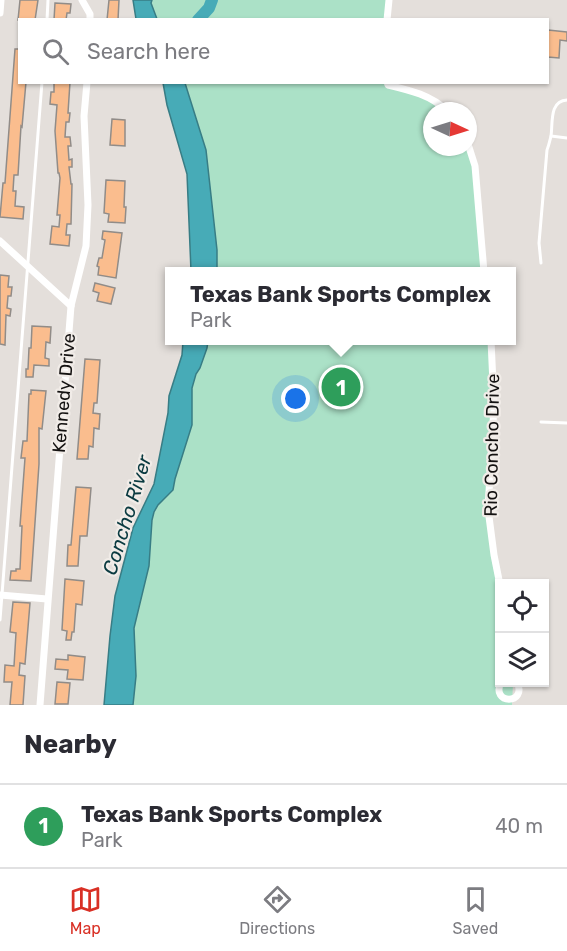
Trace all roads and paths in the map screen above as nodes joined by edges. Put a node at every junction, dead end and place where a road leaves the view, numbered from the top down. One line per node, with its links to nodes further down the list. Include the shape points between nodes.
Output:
1 (1, 0): 5 (street)
2 (48, 0): 6 (lane)
3 (82, 0): 7 (street)
4 (389, 0): 8 (street)
5 (0, 13)
6 (47, 18)
7 (90, 18)
8 (387, 18)
9 (42, 84): 19 (lane)
10 (87, 84): 21 (street, Kennedy Drive, via 86,246)
11 (388, 84): 13 (street)
12 (567, 100): 14 (lane, via 556,104)
13 (437, 102)
14 (551, 136): 15 (lane); 18 (lane, via 539,243)
15 (567, 138)
16 (472, 156): 20 (street)
17 (0, 241): 19 (street)
18 (541, 263)
19 (28, 265): 21 (street); 26 (lane)
20 (484, 267)
21 (71, 306): 27 (street, Kennedy Drive)
22 (492, 345): 25 (street, Rio Concho Drive, via 494,406 488,509)
23 (541, 422): 24 (lane)
24 (567, 423)
25 (499, 579)
26 (1, 595): 27 (street); 28 (lane)
27 (48, 599): 32 (street, Kennedy Drive)
28 (0, 620)
29 (499, 687): 31 (street)
30 (520, 687): 31 (street)
31 (508, 702)
32 (40, 705)

